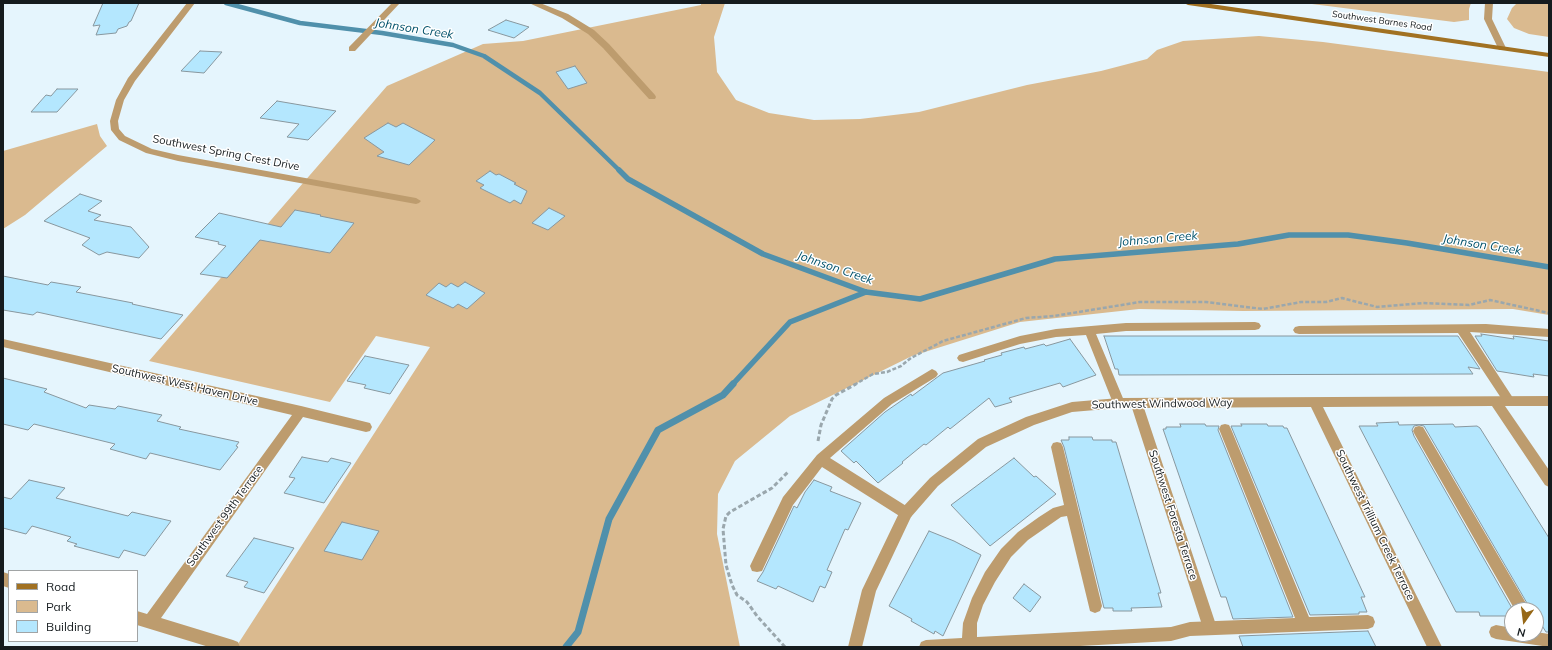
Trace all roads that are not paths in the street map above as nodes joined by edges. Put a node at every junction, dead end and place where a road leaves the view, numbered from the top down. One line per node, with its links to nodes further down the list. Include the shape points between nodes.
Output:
1 (191, 3): 10 (street, Southwest Spring Crest Drive, via 131,80 120,100 114,121 116,130 122,138 148,151 178,158)
2 (396, 3): 7 (street)
3 (533, 3): 9 (street, via 565,16 591,32)
4 (1188, 3): 6 (main road, Southwest Barnes Road)
5 (1489, 3): 6 (street, via 1488,19)
6 (1502, 48): 8 (main road, Southwest Barnes Road)
7 (352, 49)
8 (1549, 55)
9 (652, 97)
10 (416, 201)
11 (1255, 326): 12 (street, via 1194,325)
12 (1089, 329): 17 (street, via 1020,340); 22 (street)
13 (1462, 329): 14 (street); 15 (street); 20 (street)
14 (1299, 330)
15 (1549, 333)
16 (3, 342): 25 (street, Southwest West Haven Drive)
17 (963, 358)
18 (932, 374): 30 (street, via 888,401)
19 (1495, 401): 20 (street, Southwest Windwood Way); 24 (street, Southwest Windwood Way); 31 (street)
20 (1509, 401): 21 (street, Southwest Windwood Way)
21 (1549, 401)
22 (1120, 403): 23 (street, Southwest Windwood Way); 33 (street, Southwest Windwood Way, via 1072,407 1030,421 982,443 934,482)
23 (1136, 403): 24 (street, Southwest Windwood Way); 40 (street, Southwest Foresta Terrace)
24 (1315, 403): 47 (street, Southwest Trillium Creek Terrace)
25 (301, 412): 26 (street, Southwest West Haven Drive); 37 (street, Southwest 99th Terrace)
26 (366, 427)
27 (1225, 429): 39 (street)
28 (1419, 431): 35 (street)
29 (1057, 447): 32 (street)
30 (821, 459): 33 (street); 34 (street, via 788,501)
31 (1549, 481)
32 (1073, 509): 36 (street); 43 (street, via 1058,512 1044,521 1023,536 1006,553 977,603 970,623)
33 (906, 513): 45 (street, Southwest Windwood Way, via 869,590)
34 (757, 566)
35 (1518, 602)
36 (1095, 606)
37 (143, 620): 44 (street)
38 (1368, 622): 39 (street)
39 (1305, 625): 40 (street)
40 (1210, 628): 43 (street, via 1190,629 1171,634)
41 (1496, 632): 42 (street)
42 (1504, 633)
43 (969, 644): 46 (street)
44 (233, 647)
45 (855, 647)
46 (926, 647)
47 (1435, 647)

